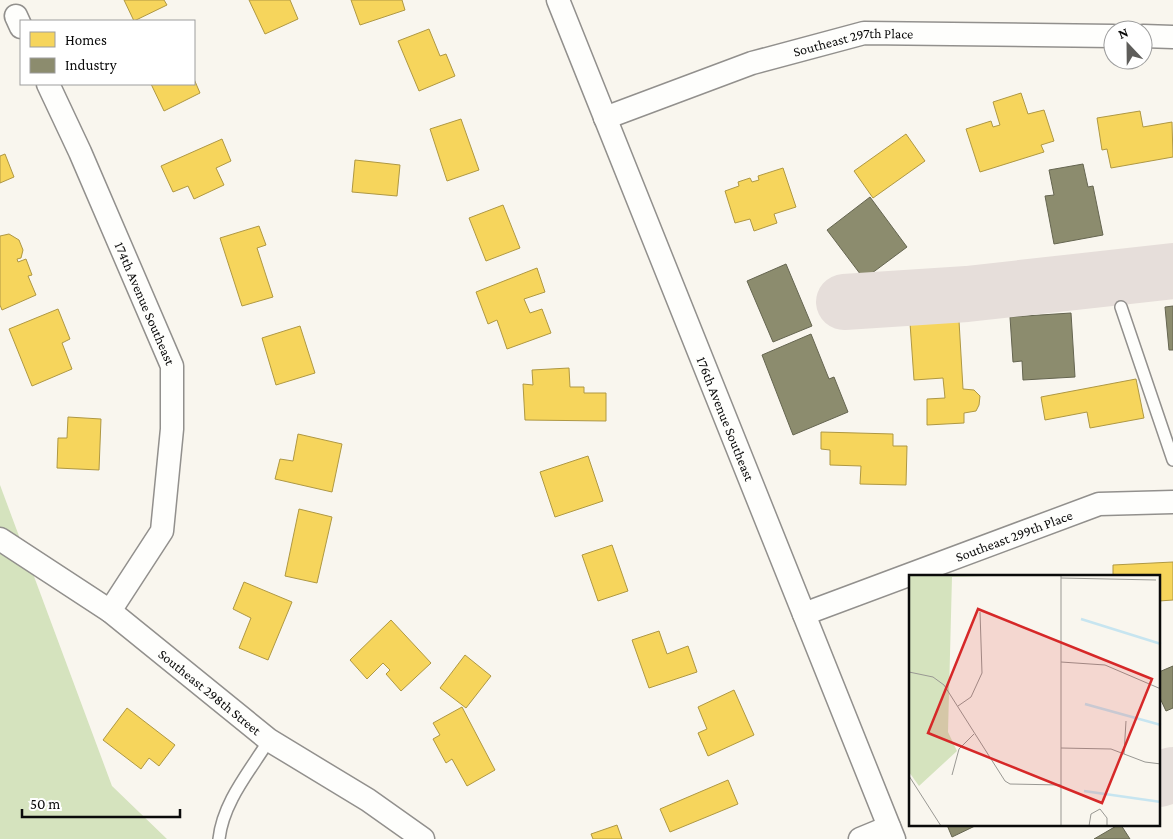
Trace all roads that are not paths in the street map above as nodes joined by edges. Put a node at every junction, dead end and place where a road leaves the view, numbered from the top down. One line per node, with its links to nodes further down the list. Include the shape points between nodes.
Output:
1 (558, 0): 6 (street, 176th Avenue Southeast)
2 (1103, 36): 6 (street, Southeast 297th Place, via 864,33 752,63)
3 (1153, 36): 4 (street)
4 (1173, 37)
5 (48, 85): 11 (street, 174th Avenue Southeast, via 172,366 172,429 162,531)
6 (605, 118): 12 (street, 176th Avenue Southeast)
7 (1121, 307): 8 (lane)
8 (1173, 460)
9 (1173, 502): 12 (street, Southeast 299th Place, via 1099,504)
10 (0, 539): 11 (street, Southeast 298th Street)
11 (110, 611): 13 (street, Southeast 298th Street)
12 (804, 614): 14 (street, 176th Avenue Southeast)
13 (269, 740): 15 (lane, via 232,799 221,824); 16 (street, Southeast 298th Street, via 368,800)
14 (891, 833): 17 (street)
15 (219, 839)
16 (423, 839)
17 (860, 839)

